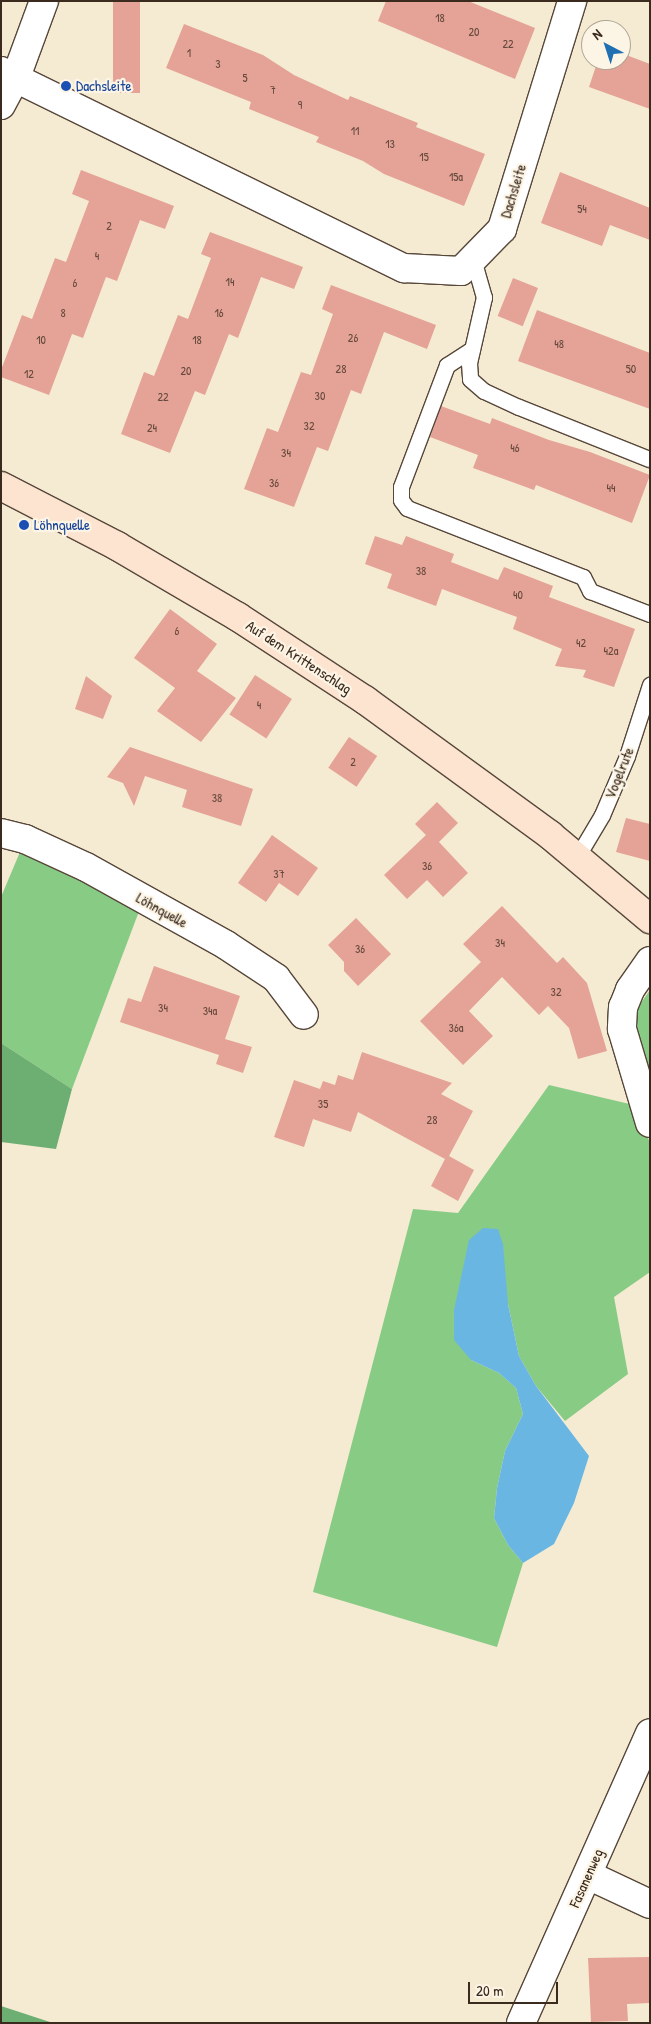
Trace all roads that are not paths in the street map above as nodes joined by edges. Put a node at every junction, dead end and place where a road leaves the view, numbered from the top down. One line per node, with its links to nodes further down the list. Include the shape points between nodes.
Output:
1 (44, 1): 3 (street)
2 (572, 1): 5 (street, Dachsleite, via 502,229)
3 (9, 74): 4 (street); 5 (street, Dachsleite, via 404,268 461,271)
4 (1, 105)
5 (473, 259): 6 (lane, via 484,297)
6 (472, 349): 7 (lane, via 470,379 484,390); 9 (lane, via 447,365 401,487 401,500 407,508 575,573 583,577 590,591)
7 (649, 459)
8 (1, 486): 12 (street, Auf dem Krittenschlag, via 117,546 238,617 365,700)
9 (650, 614)
10 (650, 685): 12 (lane, Vogelrute, via 602,815)
11 (1, 833): 15 (street, Löhnquelle, via 25,839 86,867 226,946 276,978)
12 (577, 857): 13 (street, Auf dem Krittenschlag)
13 (650, 918)
14 (650, 960): 16 (street, via 626,998 622,1029)
15 (304, 1015)
16 (650, 1123)
17 (650, 1734): 18 (street, Fasanenweg)
18 (588, 1875): 19 (street); 20 (street, Fasanenweg)
19 (650, 1904)
20 (521, 2023)

